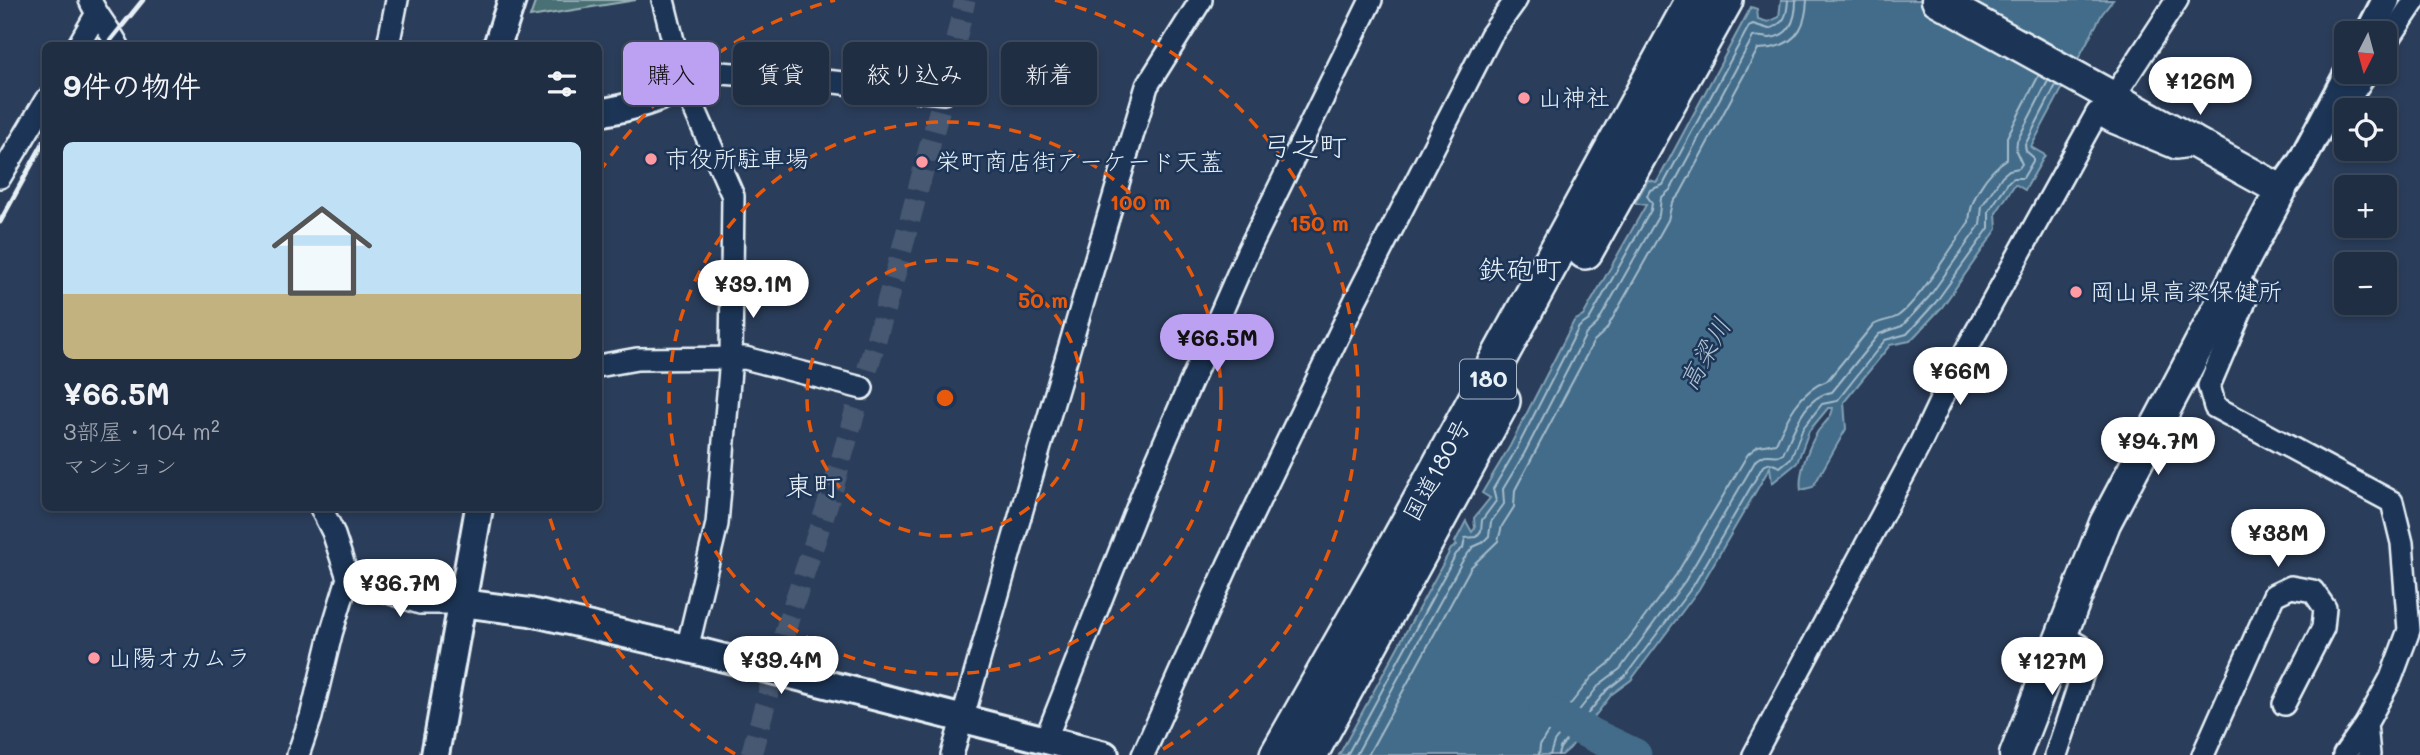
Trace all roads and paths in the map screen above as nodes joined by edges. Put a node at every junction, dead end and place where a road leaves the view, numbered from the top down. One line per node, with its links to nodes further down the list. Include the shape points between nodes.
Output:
1 (397, 0): 18 (street)
2 (512, 0): 19 (street)
3 (663, 0): 20 (street)
4 (1201, 0): 48 (street, via 1147,86)
5 (1371, 0): 50 (street, via 1243,263 1149,478)
6 (1516, 0): 55 (street, via 1491,35 1354,301)
7 (1694, 0): 56 (highway, 国道180号 / 180)
8 (1725, 0): 57 (highway, 国道180号 / 180)
9 (1937, 0): 25 (main road)
10 (2177, 0): 25 (street)
11 (2386, 0): 14 (street)
12 (2415, 0): 15 (street)
13 (93, 8): 16 (street); 17 (street)
14 (2375, 21)
15 (2398, 26)
16 (80, 42)
17 (116, 42)
18 (389, 42)
19 (498, 42)
20 (673, 42)
21 (719, 78): 22 (street)
22 (843, 83)
23 (2343, 84): 30 (street)
24 (2359, 84): 30 (street, via 2334,121)
25 (2104, 93): 33 (main road)
26 (635, 105): 29 (street)
27 (694, 105): 37 (street, via 733,196)
28 (42, 106): 32 (street)
29 (602, 112)
30 (2321, 125): 35 (street)
31 (0, 137): 32 (street)
32 (22, 137): 34 (street)
33 (2197, 145): 35 (main road); 58 (street, via 2176,148 2097,113 1954,372)
34 (0, 177)
35 (2281, 190): 36 (main road)
36 (2235, 278): 43 (street, via 2249,292 2209,386 2215,407 2392,502); 45 (main road, via 2105,523)
37 (731, 358): 38 (street, via 637,359); 39 (street); 46 (street, via 717,524)
38 (602, 365)
39 (862, 388)
40 (322, 511): 42 (street)
41 (478, 511): 44 (street)
42 (348, 578): 44 (street, via 420,603); 52 (street)
43 (2413, 587): 49 (street, via 2409,631)
44 (462, 603): 46 (street, via 530,612); 53 (street)
45 (2060, 634): 59 (main road); 60 (street, via 2080,646 2087,660)
46 (687, 649): 48 (street)
47 (2284, 704): 61 (street, via 2323,628 2325,608 2313,592 2291,587 2274,595)
48 (962, 720): 50 (street); 54 (street)
49 (2366, 724): 62 (street); 63 (street)
50 (1045, 741): 51 (street)
51 (1093, 754)
52 (298, 755)
53 (435, 755)
54 (952, 755)
55 (1143, 755)
56 (1278, 755)
57 (1308, 755)
58 (1754, 755)
59 (2015, 755)
60 (2056, 755)
61 (2203, 755)
62 (2344, 755)
63 (2369, 755)

